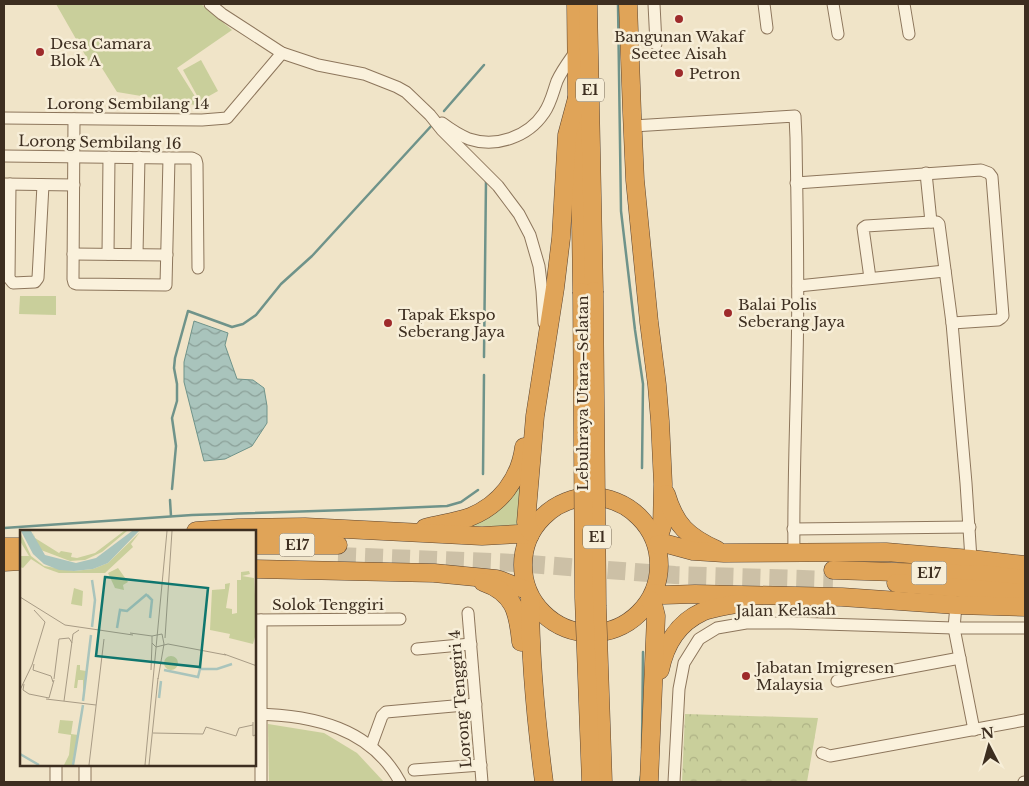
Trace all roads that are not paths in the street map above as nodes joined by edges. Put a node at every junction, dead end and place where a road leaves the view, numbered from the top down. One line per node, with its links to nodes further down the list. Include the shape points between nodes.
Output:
1 (210, 4): 14 (street)
2 (576, 4): 13 (highway, Lebuhraya Utara–Selatan / E1)
3 (588, 4): 39 (highway, Lebuhraya Utara–Selatan / E1)
4 (628, 4): 19 (highway)
5 (654, 4): 12 (street)
6 (764, 4): 9 (street)
7 (833, 4): 10 (street)
8 (904, 4): 11 (street)
9 (767, 28)
10 (838, 34)
11 (909, 34)
12 (656, 44)
13 (576, 51): 15 (highway, Lebuhraya Utara–Selatan / E1); 16 (street, via 539,120 513,138 477,141 460,135)
14 (282, 54): 16 (street, via 364,74 397,87); 18 (street, Lorong Sembilang 14, via 227,118)
15 (577, 98): 39 (highway, Lebuhraya Utara–Selatan / E1, via 581,225); 41 (highway, via 567,134 562,238)
16 (430, 115): 41 (street, via 498,186 525,224 540,266)
17 (4, 118): 18 (street, Lorong Sembilang 14)
18 (74, 119): 21 (street)
19 (633, 126): 26 (street, via 795,116); 43 (highway, via 638,220 660,421)
20 (4, 156): 21 (street, Lorong Sembilang 16)
21 (74, 156): 22 (street, Lorong Sembilang 16); 29 (street)
22 (109, 157): 23 (street, Lorong Sembilang 16); 32 (street)
23 (139, 157): 24 (street, Lorong Sembilang 16); 33 (street)
24 (169, 158): 34 (street); 35 (street, Lorong Sembilang 16, via 196,160)
25 (926, 173): 26 (street); 30 (street); 40 (street, via 981,170 992,177 1003,316 998,320)
26 (796, 183): 38 (street)
27 (7, 184): 28 (street); 28 (street, via 10,278 13,283 35,282 38,278)
28 (43, 184): 29 (street)
29 (74, 185): 31 (street)
30 (931, 222): 36 (street, via 939,224); 37 (street, via 866,226)
31 (73, 254): 32 (street); 34 (street, via 74,283 164,286 167,284)
32 (108, 254): 33 (street)
33 (137, 254): 34 (street)
34 (167, 255)
35 (198, 268)
36 (944, 271): 37 (street); 40 (street)
37 (870, 278): 38 (street)
38 (798, 286): 45 (street)
39 (588, 291): 99 (highway, Lebuhraya Utara–Selatan / E1, bridge, via 584,598); 100 (highway, Lebuhraya Utara–Selatan / E1, bridge)
40 (952, 323): 44 (street)
41 (547, 339): 42 (highway)
42 (535, 416): 47 (highway, via 528,428 518,472 495,502 470,517); 48 (highway, via 526,522)
43 (663, 484): 49 (highway, via 662,527); 53 (highway, via 672,513 680,525 702,543)
44 (970, 528): 45 (street); 56 (street)
45 (793, 529): 54 (street)
46 (210, 530): 47 (highway, via 305,527)
47 (404, 533): 48 (highway)
48 (530, 534): 49 (highway, via 558,505 596,497 615,501 632,510 646,524); 65 (highway, via 523,558 523,574)
49 (656, 542): 53 (highway, via 693,551); 68 (highway, via 660,569)
50 (256, 545): 55 (highway, E17, via 338,550)
51 (4, 547): 52 (highway)
52 (20, 547)
53 (724, 553): 54 (highway)
54 (794, 553): 56 (highway, via 886,552)
55 (256, 556)
56 (971, 558): 59 (highway)
57 (20, 561): 58 (highway)
58 (4, 562)
59 (1025, 565)
60 (4, 567): 62 (street)
61 (256, 569): 63 (highway)
62 (20, 571)
63 (463, 576): 65 (highway, via 505,581); 82 (highway, via 492,586 512,604 517,616 526,683)
64 (1025, 579): 66 (highway, E17, via 990,574 833,575)
65 (529, 593): 68 (highway, via 539,610 551,621 581,633 605,632 628,623); 82 (highway)
66 (1025, 593)
67 (767, 596): 68 (highway, via 685,594); 69 (highway); 81 (highway, via 702,612 682,626 671,638)
68 (652, 597): 81 (highway, via 656,616)
69 (956, 605): 70 (highway); 74 (street)
70 (1025, 607)
71 (468, 613): 76 (street, Lorong Tenggiri 4)
72 (400, 619): 73 (street, Solok Tenggiri)
73 (258, 620): 79 (street)
74 (954, 628): 75 (street, Jalan Kelasah); 78 (street); 102 (street, Jalan Kelasah, via 746,623 717,628 699,639 684,663 679,689)
75 (1025, 628)
76 (471, 644): 77 (street); 83 (street, Lorong Tenggiri 4)
77 (417, 649)
78 (960, 658): 80 (street); 86 (street)
79 (258, 674): 84 (street)
80 (837, 681)
81 (653, 692): 101 (highway)
82 (535, 697): 98 (highway)
83 (476, 704): 87 (street, via 386,712); 89 (street, Lorong Tenggiri 4)
84 (258, 714): 87 (street, via 307,718 351,734); 95 (street)
85 (1025, 720): 86 (street)
86 (974, 730): 88 (street, via 830,756)
87 (371, 746): 96 (street)
88 (822, 753)
89 (481, 765): 92 (street); 97 (street, Lorong Tenggiri 4)
90 (56, 766): 93 (street)
91 (85, 766): 94 (street)
92 (414, 770)
93 (56, 782)
94 (85, 782)
95 (261, 782)
96 (400, 782)
97 (482, 782)
98 (544, 782)
99 (591, 782)
100 (603, 782)
101 (649, 782)
102 (674, 782)

